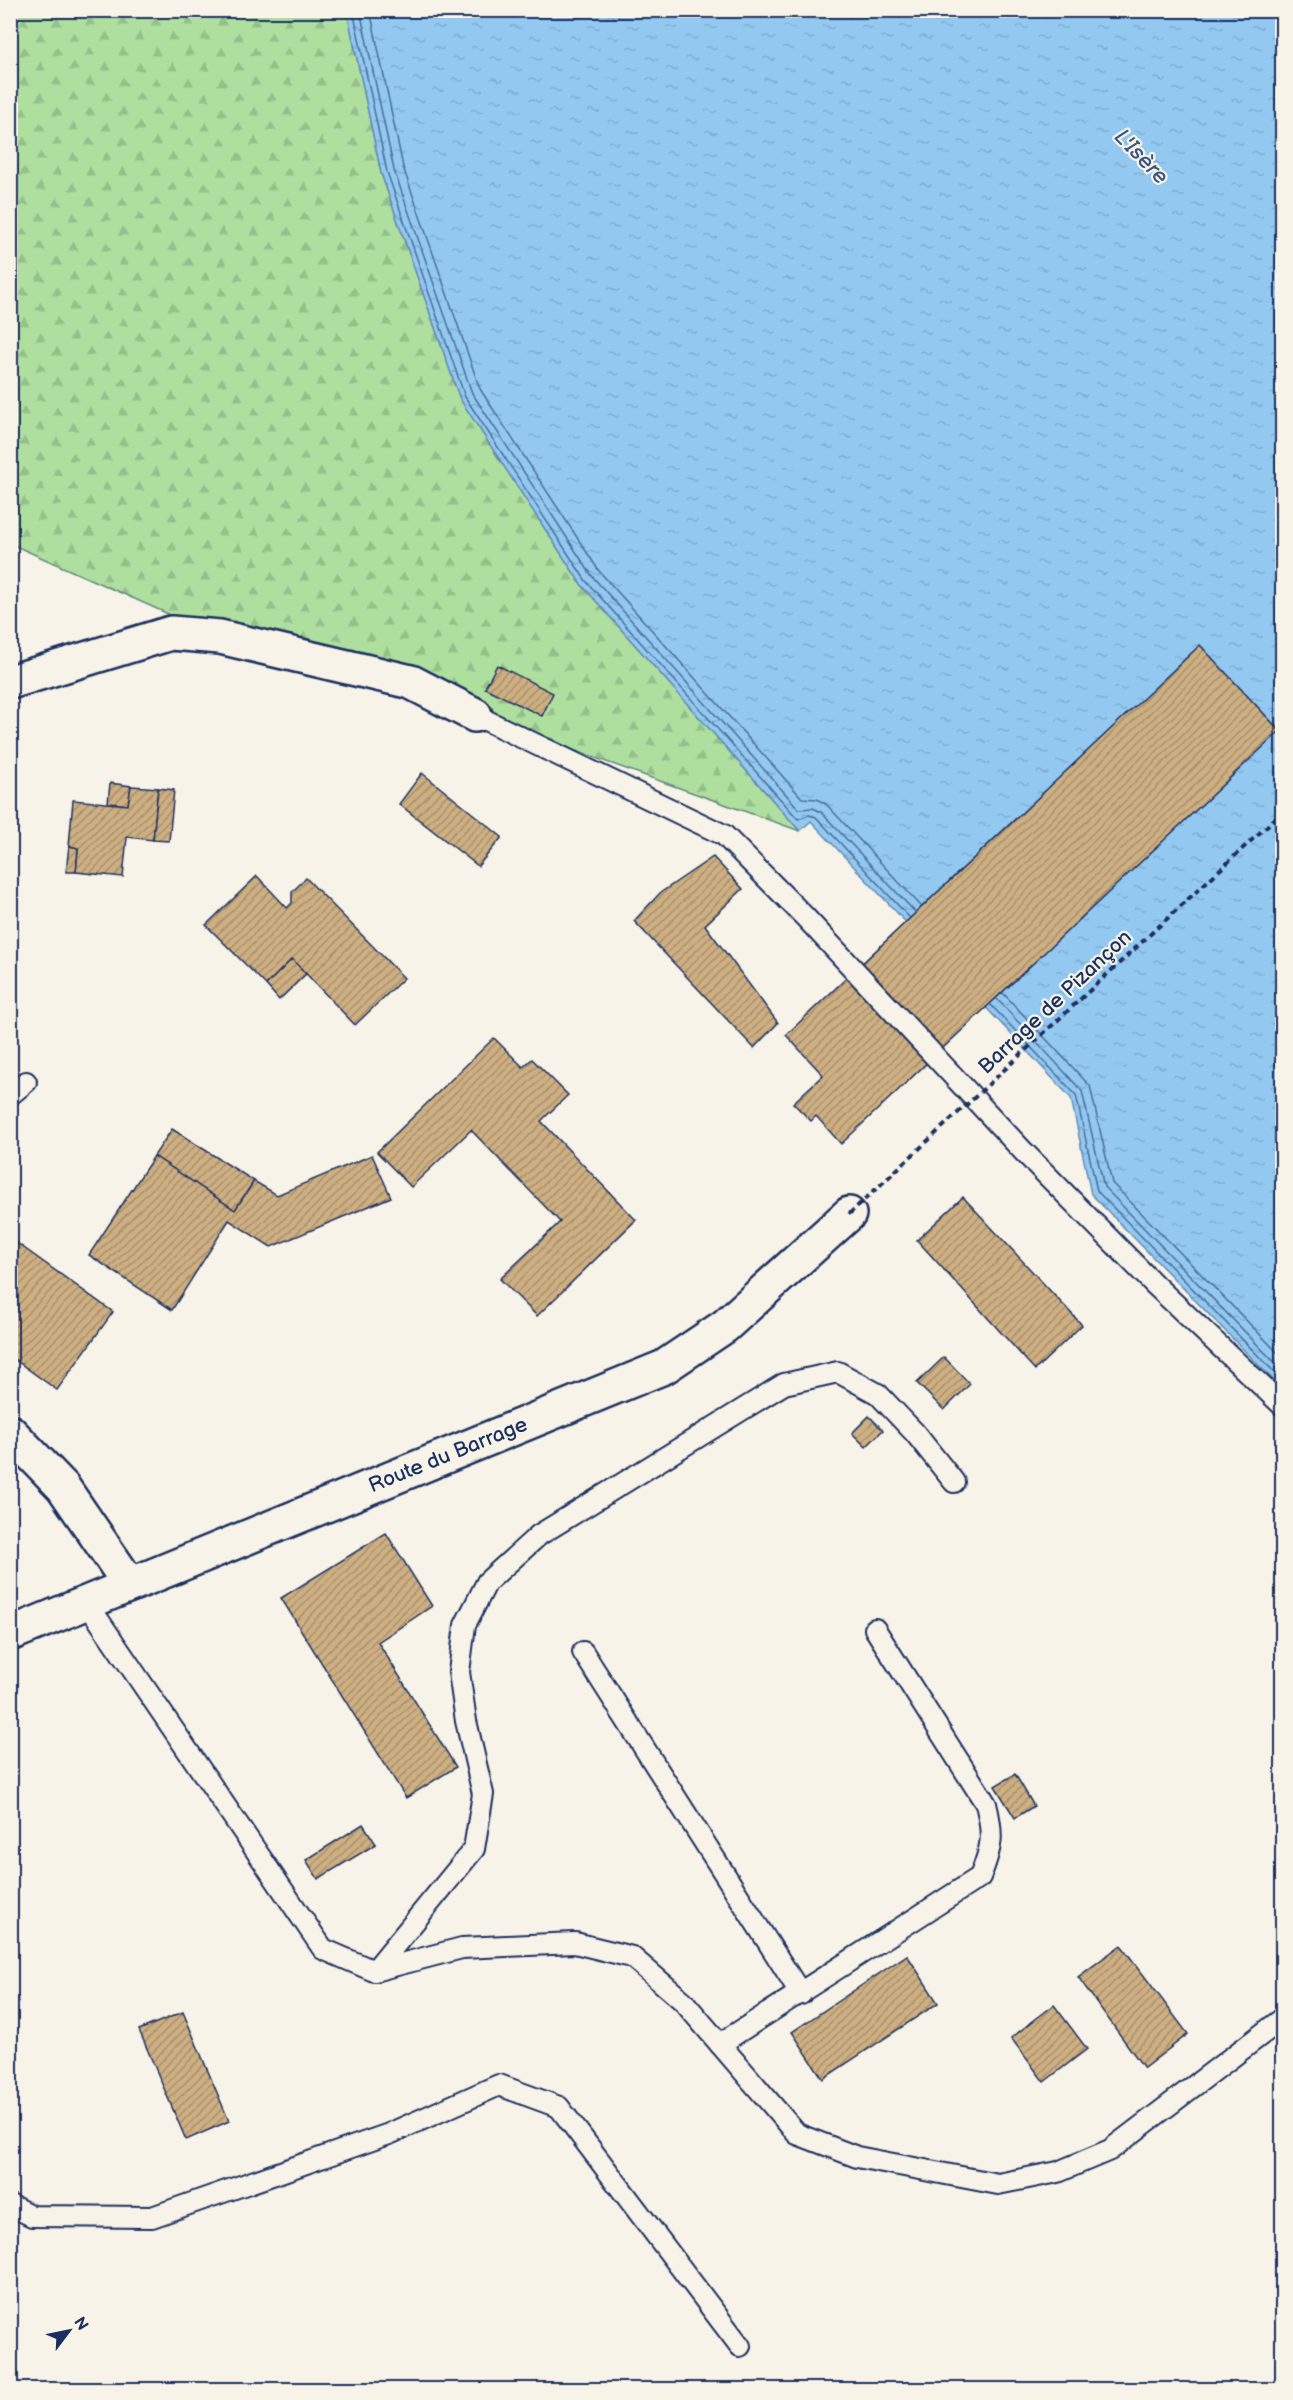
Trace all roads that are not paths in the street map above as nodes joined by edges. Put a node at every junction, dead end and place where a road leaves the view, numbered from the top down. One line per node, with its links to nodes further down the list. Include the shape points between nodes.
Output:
1 (10, 682): 2 (street, via 171,633 220,637 411,682)
2 (475, 715): 6 (lane, via 723,835 805,917 1023,1151 1155,1285)
3 (26, 1082): 4 (lane)
4 (10, 1095)
5 (849, 1214): 9 (street, Route du Barrage, via 724,1326 664,1367)
6 (1282, 1405)
7 (10, 1432): 9 (street, via 63,1487)
8 (954, 1482): 14 (lane, via 878,1394 838,1372 784,1384 539,1535 487,1582 465,1625 459,1672 465,1721 483,1794 474,1849)
9 (130, 1585): 10 (street, Route du Barrage)
10 (87, 1603): 12 (street, Route du Barrage); 14 (lane, via 323,1949)
11 (875, 1629): 15 (lane, via 986,1804 993,1832 980,1877)
12 (10, 1634)
13 (583, 1652): 15 (lane)
14 (374, 1971): 17 (lane, via 462,1948 575,1943 632,1957 683,2001)
15 (801, 1994): 17 (lane)
16 (1282, 2019): 17 (lane, via 1110,2150 1058,2172 998,2184 857,2157 797,2134)
17 (720, 2044)
18 (10, 2205): 19 (lane, via 33,2216 152,2217 389,2134 499,2085 559,2107)
19 (740, 2346)

